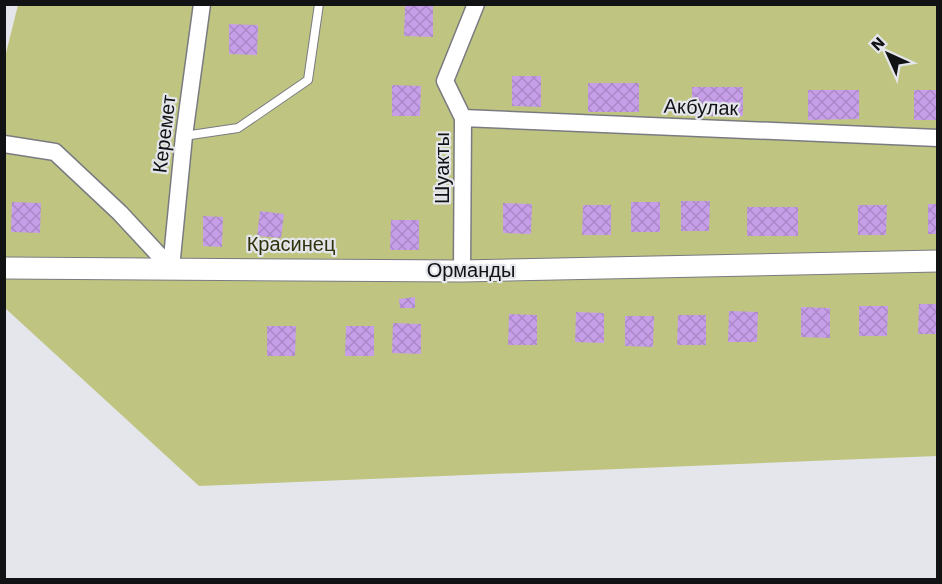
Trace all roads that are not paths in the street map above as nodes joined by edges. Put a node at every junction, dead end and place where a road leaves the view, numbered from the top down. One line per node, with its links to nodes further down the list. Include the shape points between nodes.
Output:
1 (202, 4): 5 (street, Керемет)
2 (319, 4): 5 (lane, via 308,80 238,128)
3 (476, 4): 4 (street, Шуакты, via 445,81)
4 (463, 118): 6 (street, Акбулак); 11 (street, Шуакты)
5 (184, 136): 10 (street, Керемет)
6 (938, 138)
7 (4, 144): 10 (street, via 55,152)
8 (938, 261): 11 (street, Орманды)
9 (4, 268): 10 (street, Орманды)
10 (171, 268): 11 (street, Орманды)
11 (462, 271)

